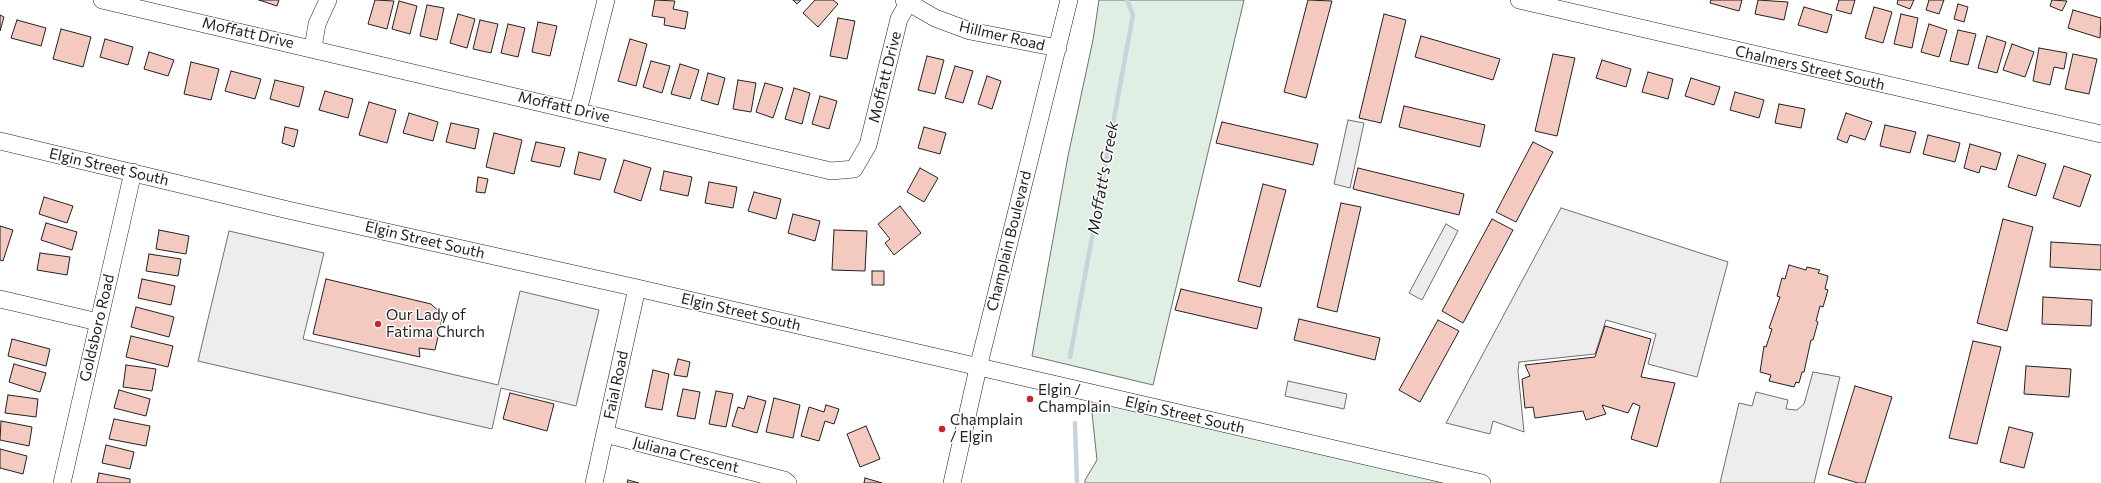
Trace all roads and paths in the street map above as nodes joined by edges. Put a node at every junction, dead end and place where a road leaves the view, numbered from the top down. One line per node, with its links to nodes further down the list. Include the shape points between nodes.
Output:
1 (102, 0): 6 (street, Moffatt Drive)
2 (328, 0): 8 (street, via 317,24)
3 (606, 0): 10 (street)
4 (1069, 0): 9 (street, Champlain Boulevard)
5 (1519, 0): 11 (street, Chalmers Street South)
6 (123, 2): 8 (street, Moffatt Drive)
7 (906, 2): 9 (street, Hillmer Road, via 935,18 970,31); 10 (street, Moffatt Drive, via 899,19 868,145 854,169 831,171)
8 (313, 48): 10 (street, Moffatt Drive)
9 (1058, 48): 17 (street, Champlain Boulevard)
10 (578, 111)
11 (2101, 134)
12 (0, 141): 13 (street, Elgin Street South)
13 (133, 172): 14 (street, Elgin Street South, via 295,212); 16 (street, Goldsboro Road)
14 (637, 288): 17 (street, Elgin Street South); 18 (street, Faial Road)
15 (0, 299): 16 (street)
16 (98, 322): 19 (street, Goldsboro Road)
17 (978, 368): 22 (street, Champlain Boulevard); 23 (street, Elgin Street South)
18 (605, 434): 20 (street, Faial Road); 21 (street, Juliana Crescent)
19 (62, 483)
20 (594, 483)
21 (788, 483)
22 (952, 483)
23 (1482, 483)

